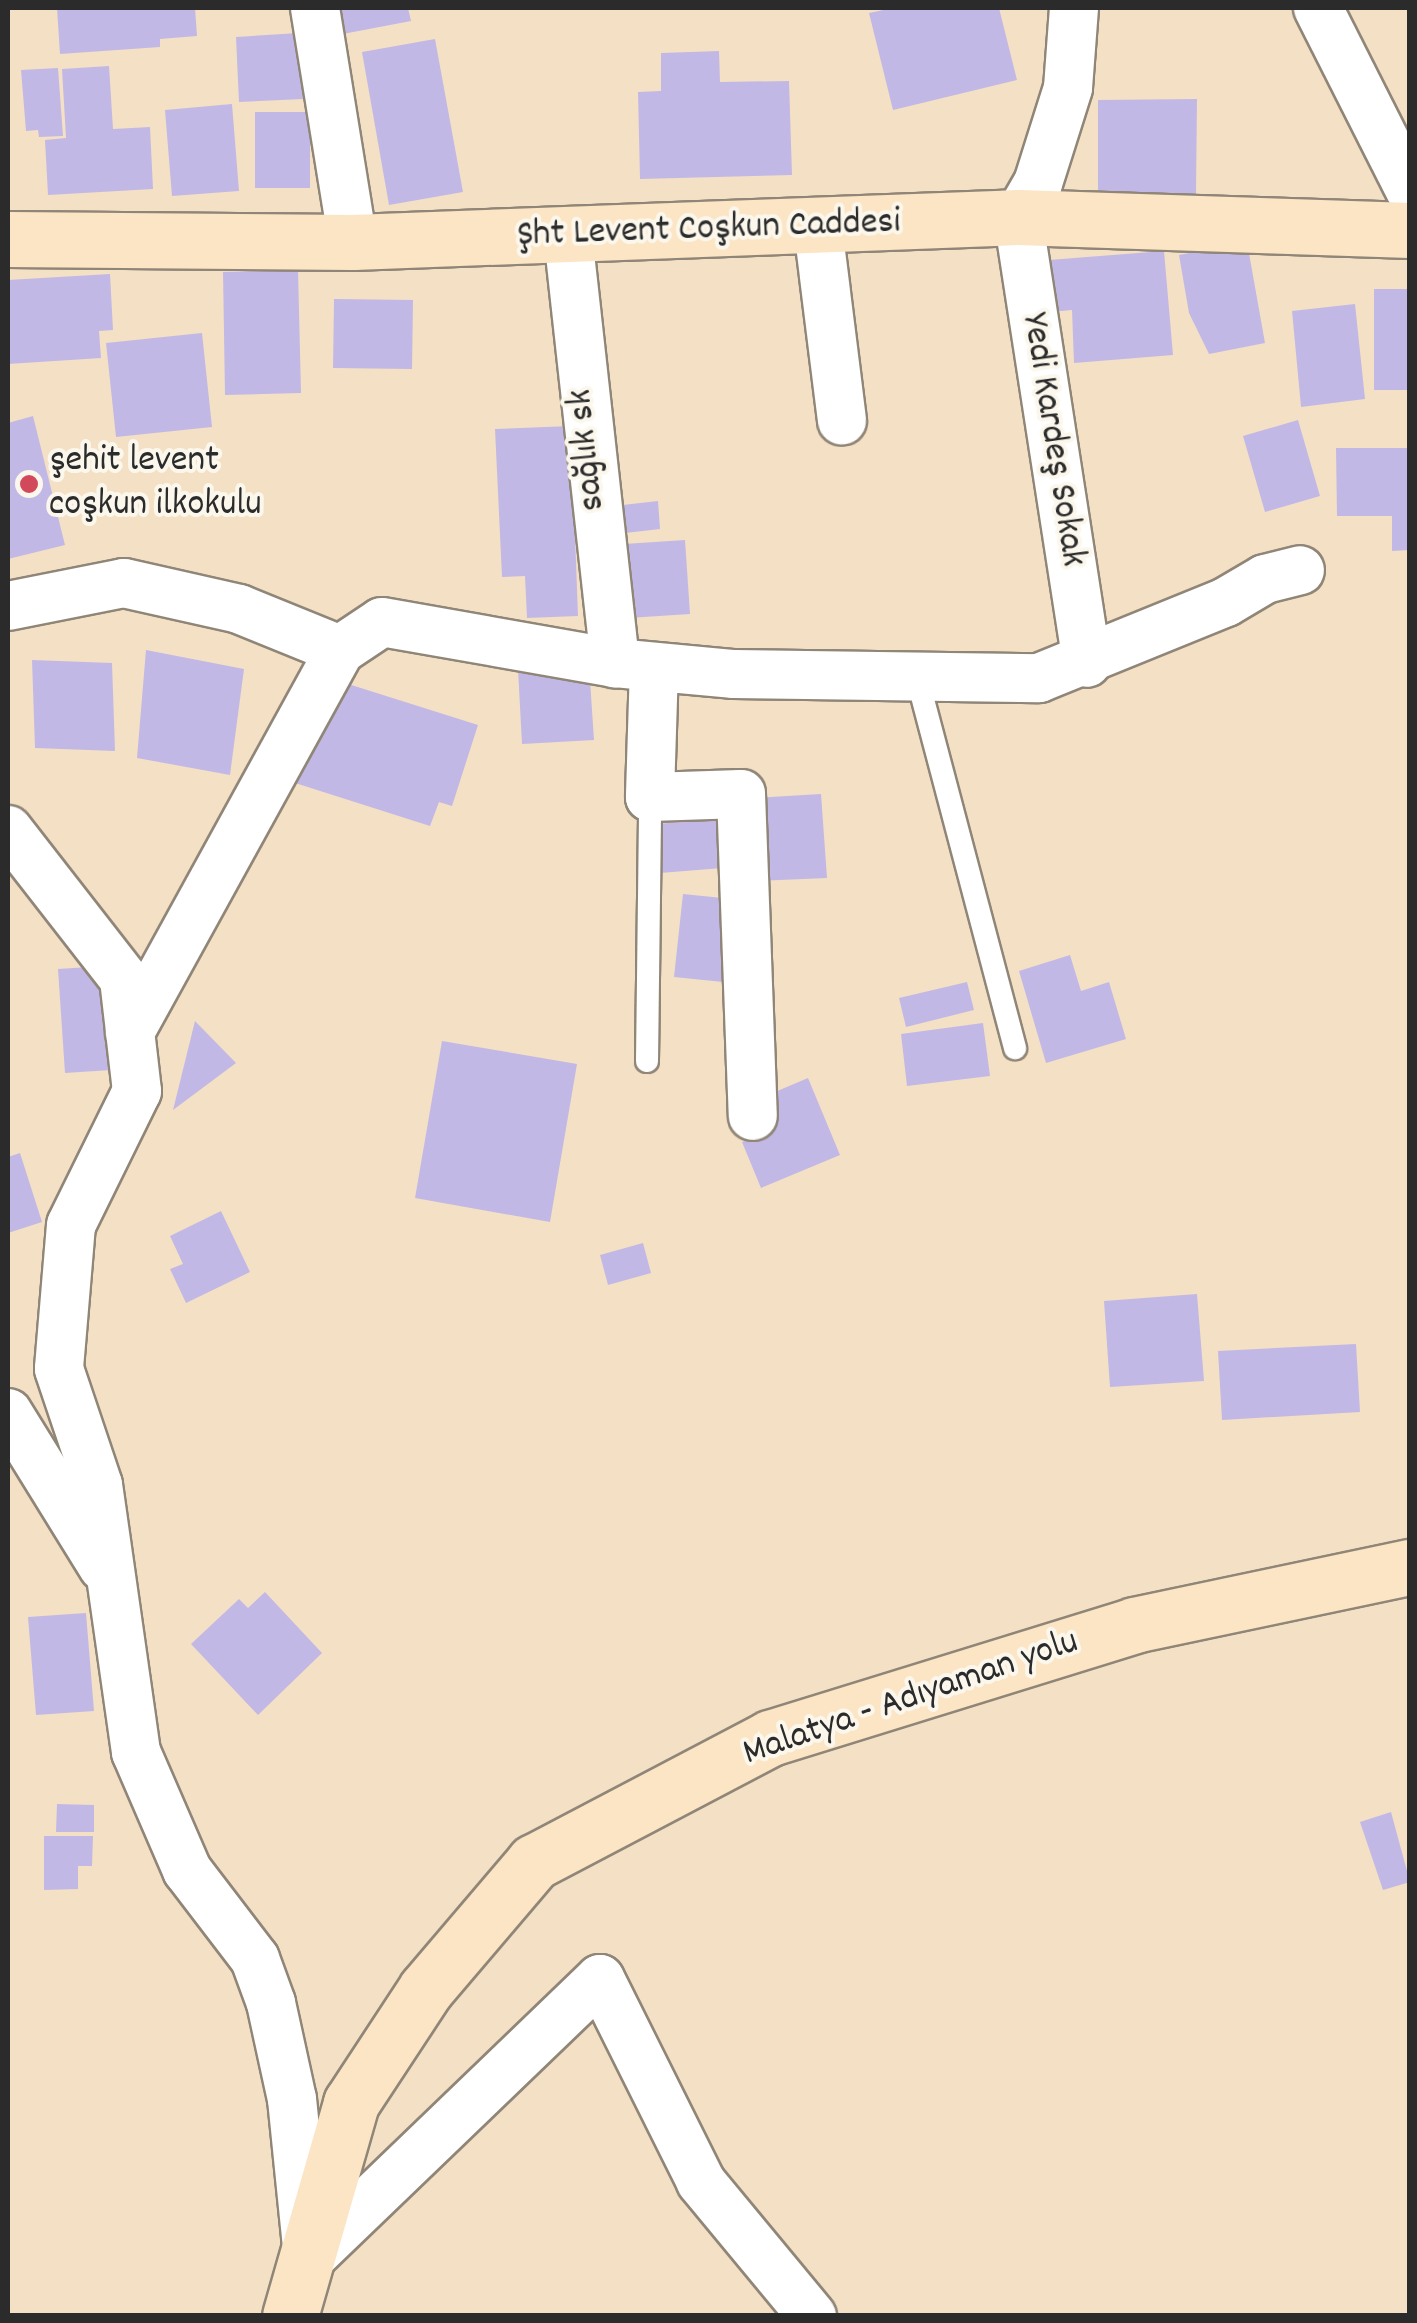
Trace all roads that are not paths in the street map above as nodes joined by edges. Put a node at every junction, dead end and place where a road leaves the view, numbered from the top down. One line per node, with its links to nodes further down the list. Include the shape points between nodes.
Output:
1 (315, 8): 10 (street)
2 (1074, 8): 5 (street, via 1068,88 1038,183)
3 (1318, 8): 4 (street)
4 (1410, 190)
5 (1018, 217): 6 (main road, Şht Levent Coşkun Caddesi); 7 (main road, Şht Levent Coşkun Caddesi); 15 (street, Yedi Kardeş Sokak)
6 (818, 228): 8 (main road, Şht Levent Coşkun Caddesi); 11 (street)
7 (1410, 230)
8 (568, 236): 10 (main road, Şht Levent Coşkun Caddesi); 16 (street, sağlık sk)
9 (8, 240): 10 (main road, Şht Levent Coşkun Caddesi)
10 (353, 242)
11 (842, 421)
12 (1283, 574): 15 (street)
13 (8, 606): 14 (street, via 124,583 239,608)
14 (340, 650): 16 (street, via 382,622); 20 (street)
15 (1087, 663): 17 (street, via 1039,678)
16 (634, 665): 17 (street); 18 (street, sağlık sk)
17 (917, 677): 21 (lane)
18 (650, 798): 22 (lane); 23 (street, via 742,794)
19 (8, 830): 20 (street, via 124,979)
20 (130, 1032): 26 (street, via 136,1090 71,1225 58,1370 98,1486)
21 (1015, 1048)
22 (647, 1061)
23 (753, 1116)
24 (8, 1412): 26 (street)
25 (1410, 1567): 27 (main road, Malatya - Adıyaman yolu, via 1134,1625 770,1738 534,1862 426,1988 351,2102)
26 (112, 1582): 27 (street, via 136,1752 187,1870 255,1960 271,2003 292,2099)
27 (307, 2258): 28 (main road, Malatya - Adıyaman yolu); 29 (street, via 600,1979 702,2182)
28 (290, 2316)
29 (812, 2316)

